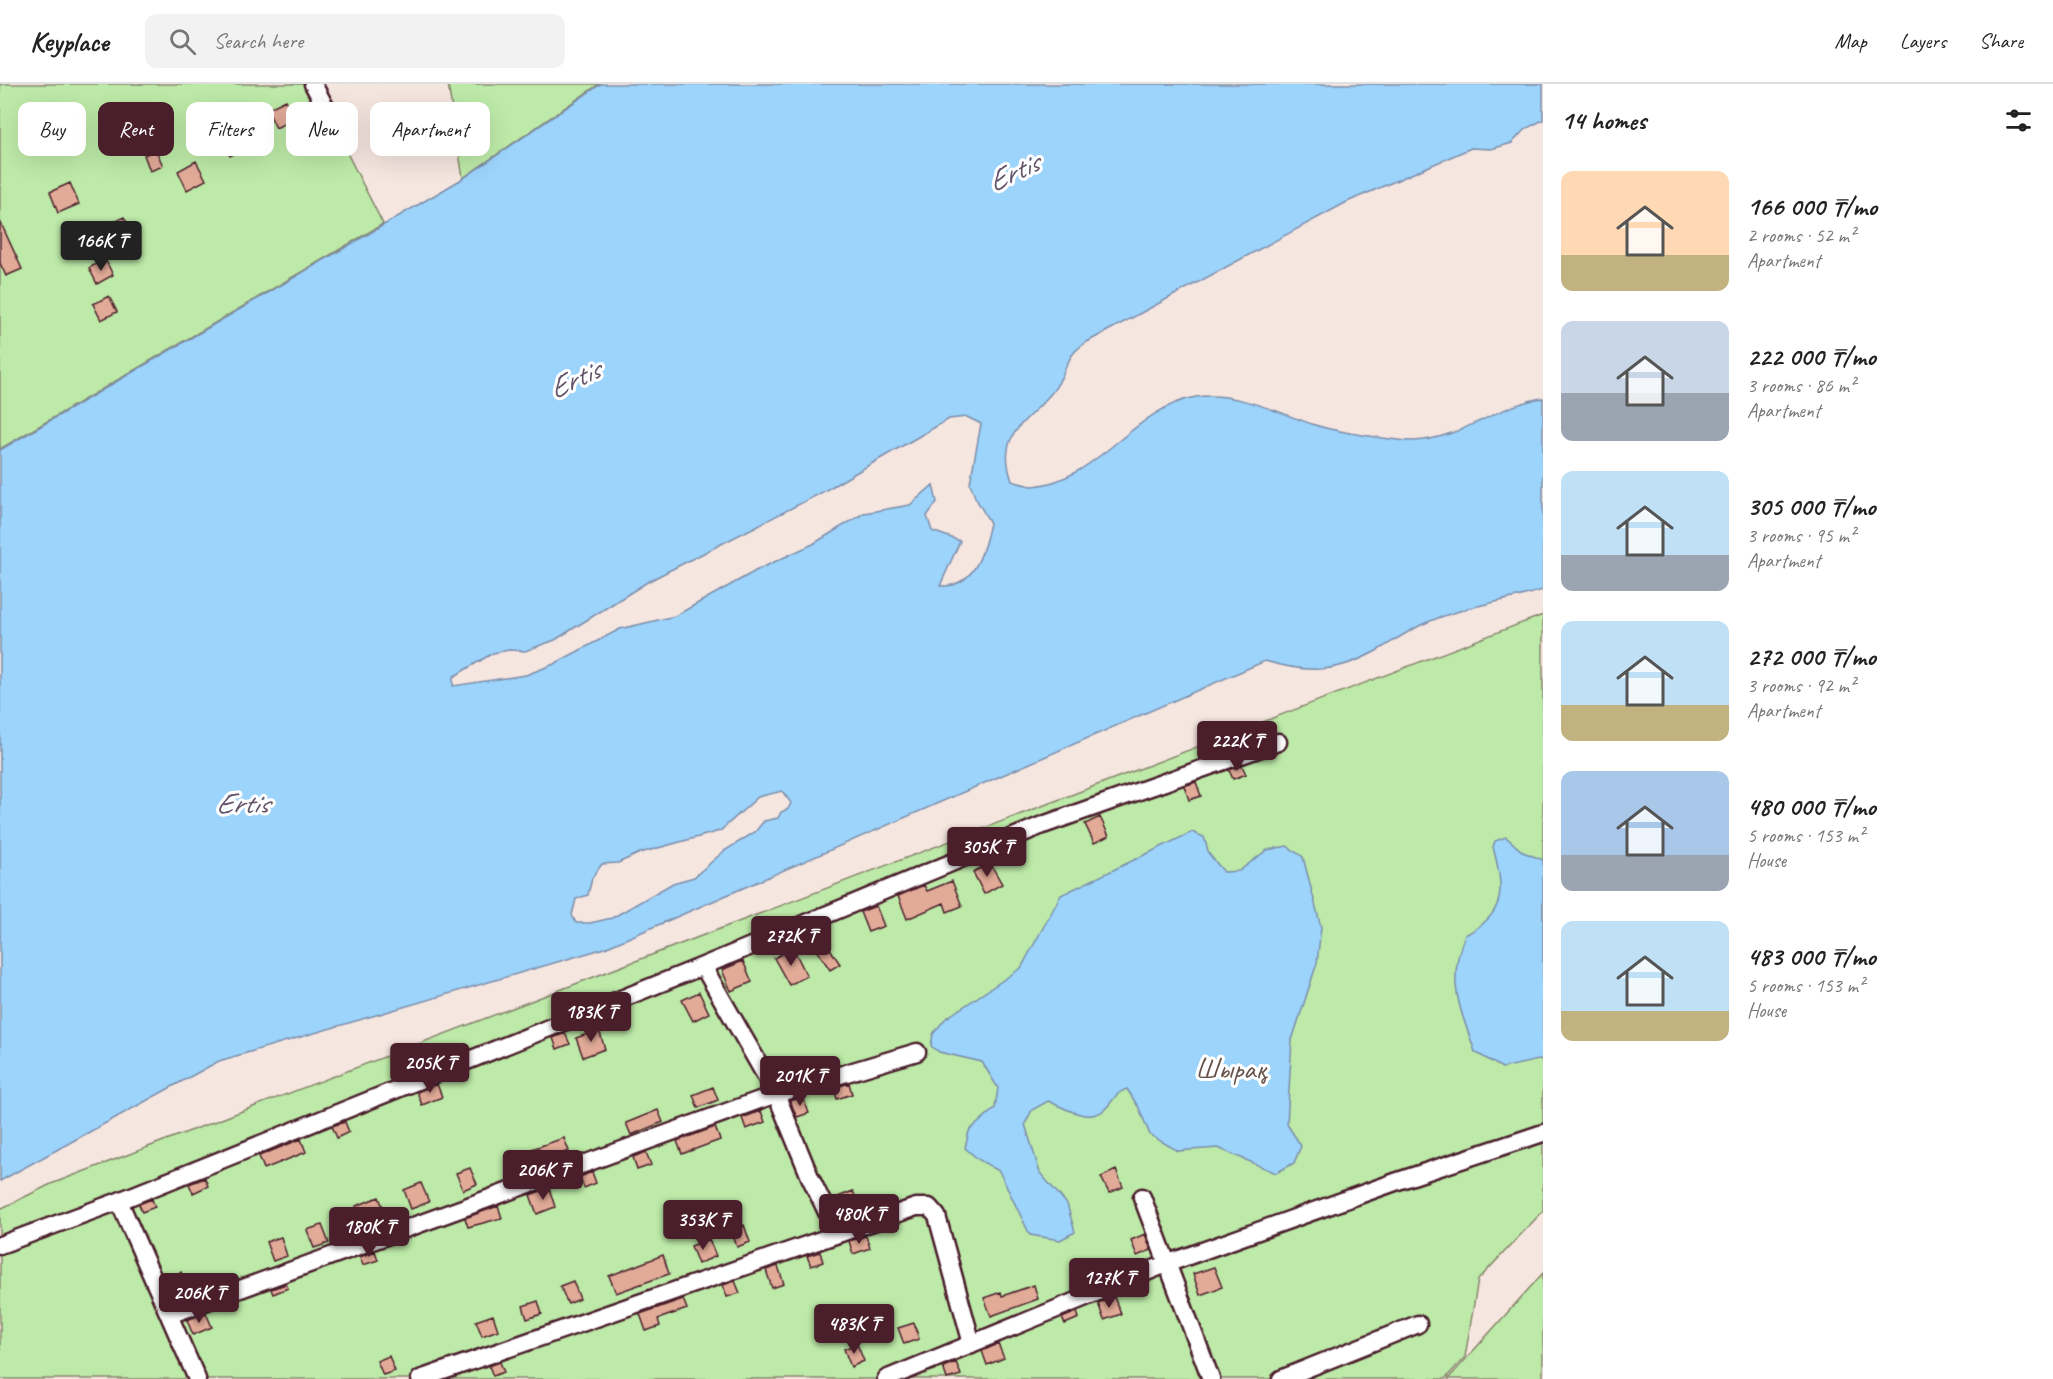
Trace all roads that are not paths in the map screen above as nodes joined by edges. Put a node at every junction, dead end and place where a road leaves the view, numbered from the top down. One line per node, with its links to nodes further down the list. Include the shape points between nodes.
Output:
1 (313, 84): 2 (street)
2 (323, 102)
3 (1278, 742): 4 (street, via 1040,826)
4 (703, 966): 6 (street); 9 (street)
5 (917, 1052): 6 (street)
6 (776, 1094): 10 (street); 13 (street)
7 (1543, 1133): 12 (street)
8 (1142, 1197): 12 (street)
9 (119, 1201): 11 (street); 13 (street)
10 (837, 1233): 15 (street, via 929,1207 937,1216); 17 (street)
11 (0, 1245)
12 (1166, 1264): 15 (street); 19 (street)
13 (169, 1315): 16 (street)
14 (1418, 1324): 20 (street)
15 (972, 1344): 18 (street)
16 (197, 1379)
17 (420, 1379)
18 (886, 1379)
19 (1211, 1379)
20 (1281, 1379)

